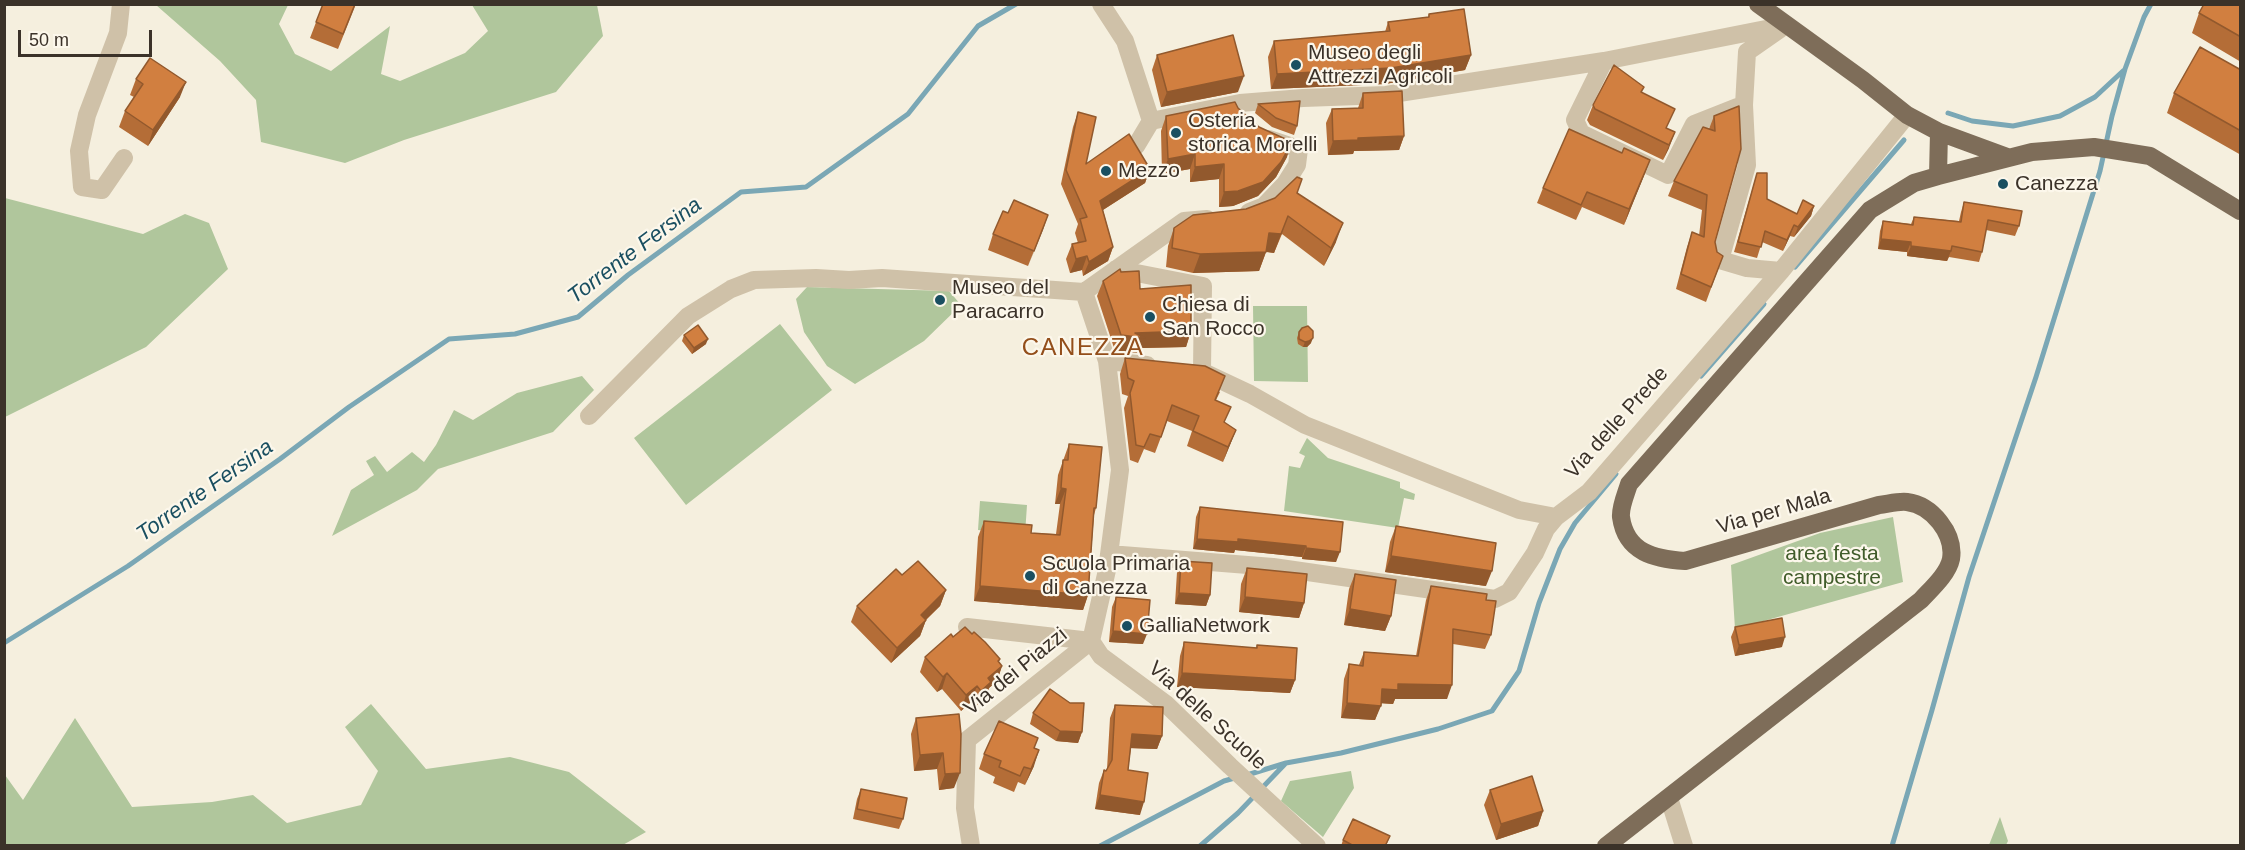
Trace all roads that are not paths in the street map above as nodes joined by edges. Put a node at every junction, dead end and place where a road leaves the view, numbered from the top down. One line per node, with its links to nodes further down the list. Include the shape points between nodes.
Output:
1 (121, 4): 13 (street, via 118,33 87,115 79,151 82,187 102,190)
2 (1101, 4): 9 (street, via 1125,41)
3 (1758, 4): 4 (main road)
4 (1786, 25): 5 (street); 7 (street, via 1747,52); 8 (main road)
5 (1604, 61): 6 (street, via 1386,95); 7 (street, via 1575,120 1581,133 1668,175 1694,124)
6 (1240, 103): 9 (street); 16 (street, via 1241,115 1270,140 1299,149 1297,165 1285,184 1264,206 1230,217 1184,220)
7 (1744, 105): 17 (street, via 1747,165 1720,260)
8 (1907, 115): 10 (main road); 17 (street, Via delle Prede)
9 (1151, 121): 11 (street)
10 (1939, 132): 12 (main road); 14 (main road)
11 (1136, 146)
12 (2007, 157): 14 (main road); 15 (main road, via 2094,147 2150,156)
13 (124, 159)
14 (1938, 177): 26 (main road, Via per Mala, via 1914,183 1870,210 1629,484 1621,515 1628,536 1639,550 1660,560 1685,561 1879,505 1907,502 1926,508 1941,524 1949,540 1951,560 1921,600)
15 (2241, 211)
16 (1116, 269): 18 (street); 20 (street, via 1203,286)
17 (1781, 271): 22 (street, Via delle Prede, via 1589,492)
18 (1084, 292): 19 (street); 21 (street, via 891,278 754,280 731,289 688,316)
19 (1107, 361): 20 (street); 23 (street, via 1120,470)
20 (1202, 371): 22 (street, via 1305,424 1520,510)
21 (589, 416)
22 (1557, 517): 23 (street, Via delle Prede, via 1509,592 1495,599 1273,567)
23 (1109, 554): 25 (street)
24 (967, 627): 25 (street)
25 (1091, 641): 27 (street, Via dei Piazzi, via 967,740 965,808); 28 (street, Via delle Scuole, via 1101,657 1166,704)
26 (1669, 798): 29 (main road, Via per Mala); 30 (street)
27 (971, 846)
28 (1317, 846)
29 (1606, 846)
30 (1684, 846)

